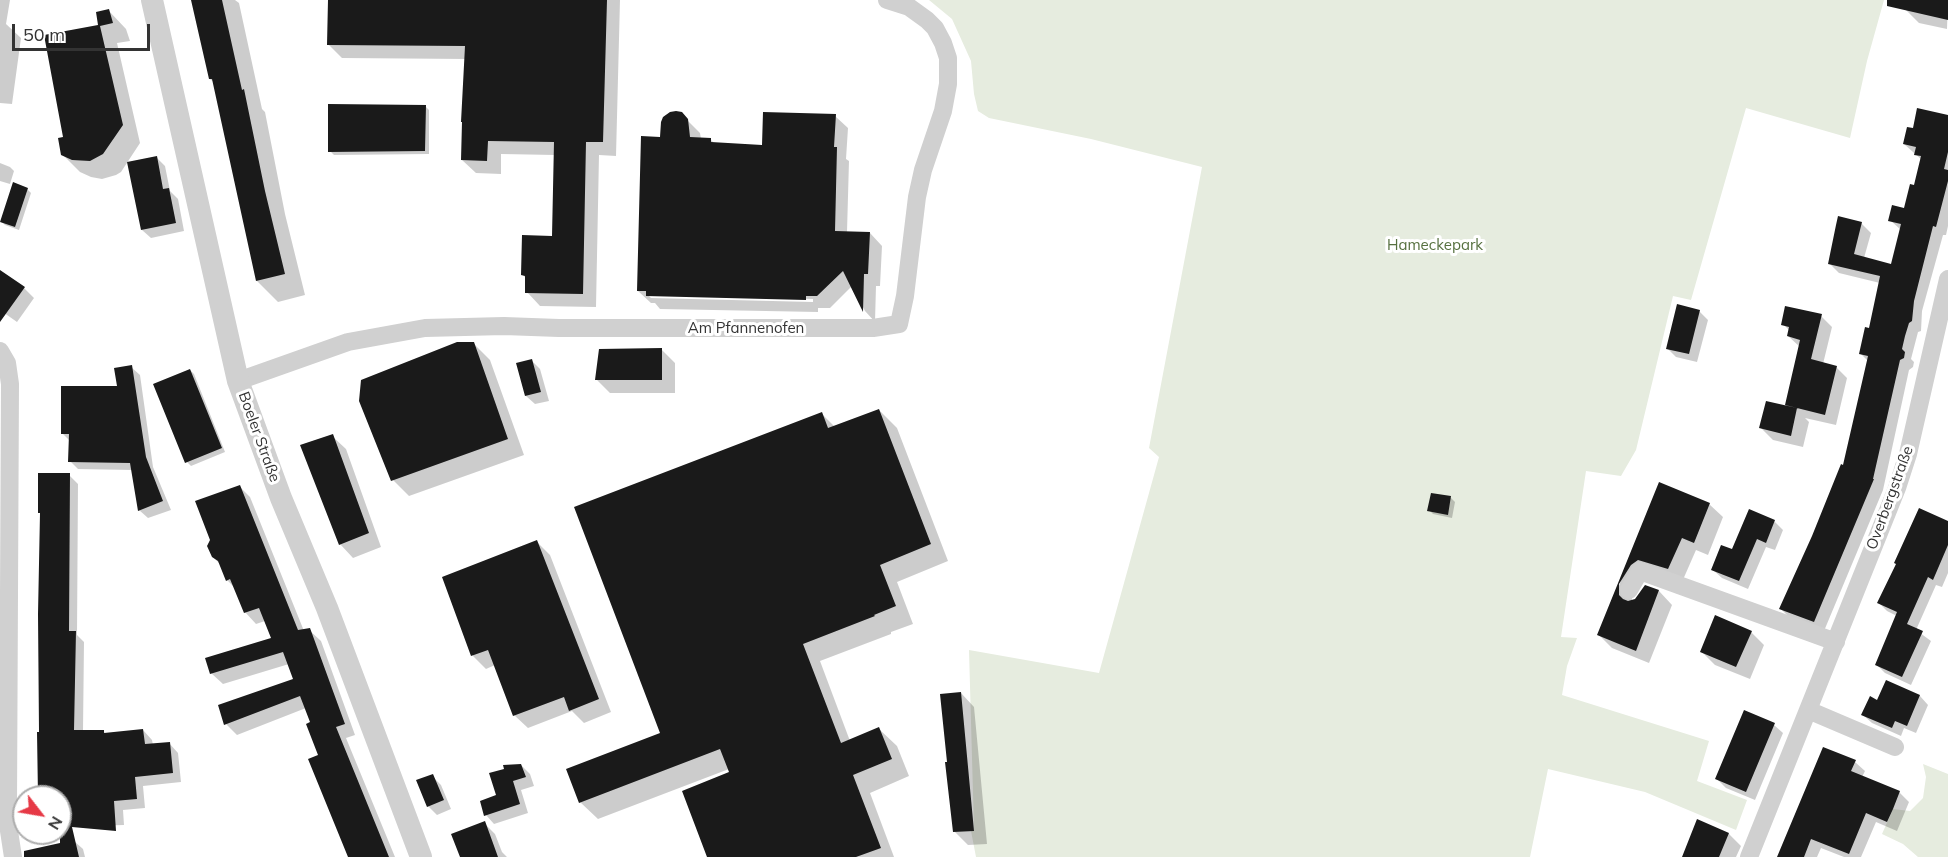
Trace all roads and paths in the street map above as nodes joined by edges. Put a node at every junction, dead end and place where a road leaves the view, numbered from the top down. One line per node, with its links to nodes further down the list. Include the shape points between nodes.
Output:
1 (152, 0): 5 (street, Boeler Straße)
2 (887, 0): 5 (street, Am Pfannenofen, via 909,6 927,20 935,28 948,58 944,111 917,197 899,324 873,328 425,328 348,342)
3 (1948, 279): 7 (street, Overbergstraße, via 1908,454)
4 (0, 351): 10 (street, via 7,363 10,384 8,803)
5 (238, 381): 11 (street, Boeler Straße)
6 (1629, 590): 7 (street, via 1640,572)
7 (1836, 642): 8 (street, Overbergstraße)
8 (1808, 710): 9 (street); 12 (street, Overbergstraße)
9 (1895, 747)
10 (13, 857)
11 (421, 857)
12 (1749, 857)

